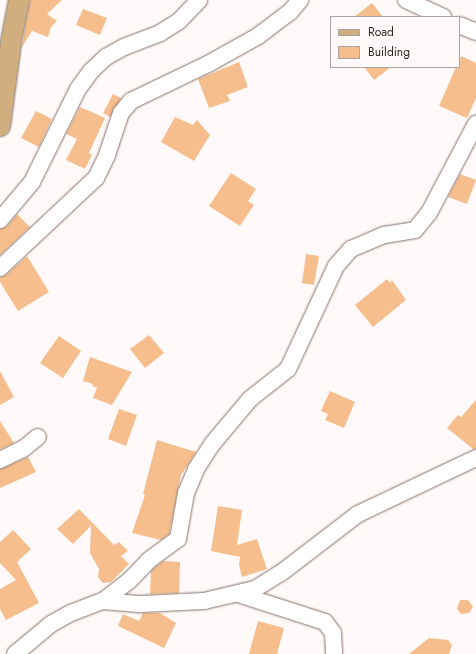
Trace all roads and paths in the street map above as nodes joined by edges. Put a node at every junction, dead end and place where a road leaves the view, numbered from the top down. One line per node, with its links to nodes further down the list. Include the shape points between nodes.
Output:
1 (19, 0): 9 (main road, via 10,42)
2 (199, 0): 12 (street, via 179,21 160,33 106,57 91,71 78,90 32,182)
3 (300, 0): 13 (street, via 290,12 247,43 131,101 121,113 107,155 96,178)
4 (406, 0): 5 (street)
5 (441, 16)
6 (460, 25): 7 (street)
7 (476, 32)
8 (476, 124): 11 (street)
9 (0, 126)
10 (476, 142): 11 (street)
11 (460, 152): 18 (street, via 429,213 415,230 384,235 351,249 336,266 288,369 250,399 213,443 196,469 186,493 178,539 149,560 129,581)
12 (0, 220)
13 (0, 268)
14 (38, 437): 16 (street, via 23,449)
15 (476, 458): 17 (street, via 358,514 281,573 255,589)
16 (0, 460)
17 (238, 594): 18 (street, via 204,601 141,604); 20 (street, via 325,622 333,633)
18 (103, 601): 19 (street, via 51,624)
19 (14, 654)
20 (334, 654)

